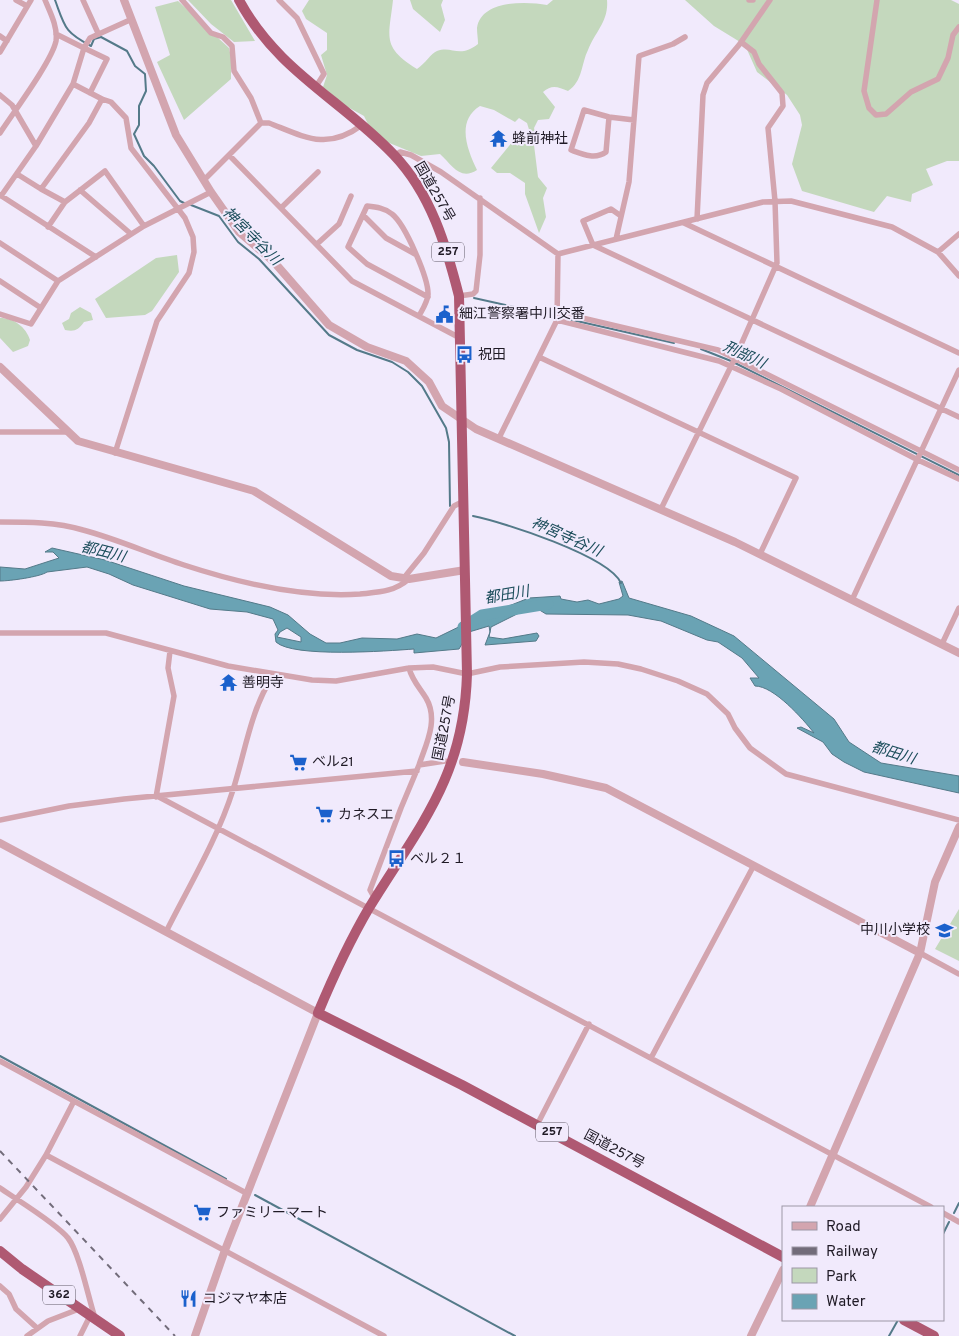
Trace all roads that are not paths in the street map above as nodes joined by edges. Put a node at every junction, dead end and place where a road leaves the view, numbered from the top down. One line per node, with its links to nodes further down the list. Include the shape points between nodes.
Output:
1 (16, 0): 13 (street)
2 (30, 0): 13 (street)
3 (45, 0): 17 (street)
4 (83, 0): 16 (street)
5 (124, 0): 14 (street)
6 (182, 0): 32 (street, via 211,34 223,37 232,46 234,71 251,98)
7 (238, 0): 25 (highway, 国道257号 / 257, via 267,42)
8 (279, 0): 25 (street, via 297,18 324,74)
9 (750, 0): 10 (street)
10 (753, 0)
11 (770, 0): 21 (street)
12 (877, 0): 15 (street, via 864,91 869,108 876,116 886,114 911,92 938,79 948,58 953,34)
13 (27, 6): 20 (street)
14 (132, 19): 16 (street); 40 (street, via 176,135)
15 (959, 27)
16 (98, 33): 22 (street)
17 (56, 34): 22 (street); 29 (street, via 56,42)
18 (0, 36): 20 (street)
19 (684, 37): 31 (street, via 639,56)
20 (7, 40): 23 (street)
21 (741, 42): 48 (street, via 754,52 758,64 782,93 783,106 768,128); 53 (street, via 707,83 703,95)
22 (84, 48): 24 (street); 26 (street, via 107,60)
23 (0, 52)
24 (73, 84): 26 (street); 35 (street)
25 (316, 88): 33 (highway, 国道257号 / 257)
26 (90, 93): 28 (street)
27 (0, 95): 29 (street, via 12,105)
28 (102, 99): 41 (street, via 89,123); 49 (street, via 111,102 126,118 131,148)
29 (14, 112): 34 (street); 35 (street)
30 (609, 118): 30 (street, via 584,110 571,150 600,156 606,152); 31 (street)
31 (634, 120): 52 (street, via 629,182)
32 (261, 123): 33 (street, via 322,141 342,138); 36 (street)
33 (362, 125): 37 (highway, 国道257号 / 257)
34 (0, 133)
35 (36, 146): 39 (street)
36 (229, 155): 40 (street); 50 (street)
37 (395, 156): 46 (street, via 400,152 411,155); 71 (highway, 国道257号 / 257, via 432,212 445,241)
38 (318, 172): 50 (street)
39 (17, 174): 41 (street); 44 (street)
40 (204, 180): 43 (street)
41 (41, 189): 47 (street)
42 (80, 190): 47 (street); 55 (street, via 105,171); 57 (street)
43 (211, 192): 49 (street); 86 (street, via 239,232 274,262 328,325 367,346 406,360 429,382 442,406)
44 (1, 196): 56 (street)
45 (351, 196): 61 (street, via 339,224)
46 (480, 198): 65 (street); 71 (street, via 476,291)
47 (65, 202): 56 (street)
48 (775, 202): 53 (street, via 762,202); 63 (street, via 791,201 892,227); 67 (street)
49 (179, 207): 55 (street); 91 (street, via 193,237 194,252 189,273 157,321)
50 (280, 208): 61 (street)
51 (363, 215): 64 (street, via 386,238); 64 (street, via 367,206 379,207 393,215); 72 (street, via 348,247 367,264)
52 (621, 216): 59 (street); 62 (street, via 611,209 583,221)
53 (697, 219): 54 (street)
54 (684, 223): 59 (street); 67 (street)
55 (144, 226): 57 (street)
56 (48, 227): 66 (street)
57 (131, 234): 66 (street)
58 (959, 234): 63 (street)
59 (616, 239): 62 (street)
60 (0, 243): 70 (street)
61 (317, 244): 75 (street, via 352,281)
62 (593, 245): 65 (street); 77 (street)
63 (938, 252): 68 (street)
64 (416, 254): 72 (street, via 428,284)
65 (558, 254): 76 (street)
66 (96, 257): 70 (street)
67 (775, 268): 77 (street); 79 (street)
68 (959, 276)
69 (0, 281): 73 (street)
70 (58, 281): 73 (street)
71 (459, 296): 78 (highway, 国道257号 / 257)
72 (428, 298): 75 (street)
73 (41, 308): 74 (street, via 31,324)
74 (0, 314)
75 (419, 316): 78 (street)
76 (557, 316): 80 (street); 81 (street); 81 (street, via 697,344)
77 (751, 320): 81 (street); 84 (street)
78 (462, 339): 86 (highway, 国道257号 / 257)
79 (959, 353)
80 (539, 358): 89 (street); 90 (street)
81 (733, 362): 89 (street); 92 (street); 92 (street, via 838,418)
82 (0, 367): 88 (street)
83 (959, 370): 84 (street)
84 (940, 408): 85 (street); 92 (street)
85 (959, 417)
86 (463, 422): 90 (street); 95 (highway, 国道257号 / 257)
87 (0, 432): 88 (street)
88 (69, 432): 91 (street, via 78,442)
89 (698, 432): 96 (street); 98 (street, via 796,478)
90 (499, 438): 96 (street)
91 (116, 453): 100 (street, via 254,491 391,576)
92 (920, 456): 93 (street); 94 (street); 101 (street)
93 (959, 470)
94 (959, 479)
95 (464, 501): 99 (highway, 国道257号 / 257); 100 (street, via 454,506)
96 (661, 509): 98 (street)
97 (0, 522): 100 (street, via 36,522 83,529 186,566 245,582 315,594 388,591 399,588)
98 (760, 554): 101 (street)
99 (465, 570): 100 (street); 108 (highway, 国道257号 / 257)
100 (406, 579)
101 (852, 600): 104 (street)
102 (959, 608): 104 (street)
103 (0, 633): 105 (street, via 106,633)
104 (942, 644): 106 (street)
105 (170, 651): 109 (street); 114 (street, via 168,668 174,696)
106 (959, 653)
107 (408, 668): 108 (street, via 433,667); 109 (street, via 336,681); 112 (street, via 426,699 432,718)
108 (467, 672): 116 (street, via 584,662 618,664 661,675 716,701 750,748 786,774); 121 (highway, 国道257号 / 257, via 459,743 450,770 433,809)
109 (273, 675): 113 (street, via 252,716)
110 (445, 761): 112 (street)
111 (463, 762): 120 (street, via 599,785)
112 (418, 768): 113 (street); 121 (street, via 370,890)
113 (234, 790): 114 (street); 117 (street)
114 (158, 797): 115 (street, via 69,806); 117 (street)
115 (0, 820)
116 (959, 820)
117 (219, 828): 121 (street); 122 (street)
118 (959, 828): 123 (street, via 935,882)
119 (0, 844): 122 (street)
120 (753, 867): 123 (street); 127 (street)
121 (372, 904): 125 (highway, 国道257号 / 257, via 342,956); 126 (street)
122 (166, 932): 125 (street)
123 (920, 953): 124 (street); 131 (street)
124 (959, 974)
125 (318, 1013): 130 (highway, 国道257号 / 257); 134 (street)
126 (589, 1024): 127 (street); 130 (street)
127 (651, 1058): 131 (street)
128 (0, 1061): 129 (street)
129 (74, 1102): 132 (street); 134 (street)
130 (537, 1125): 143 (highway, 国道257号 / 257)
131 (832, 1154): 136 (street); 137 (street)
132 (46, 1155): 135 (street); 141 (street)
133 (0, 1188): 135 (street)
134 (248, 1194): 141 (street)
135 (16, 1200): 139 (street); 147 (street, via 69,1240 75,1251)
136 (810, 1206)
137 (930, 1206)
138 (944, 1214): 140 (street)
139 (0, 1219)
140 (959, 1222)
141 (225, 1250): 153 (street); 154 (street)
142 (0, 1251): 146 (highway, 362)
143 (782, 1256)
144 (782, 1272): 155 (street)
145 (0, 1286): 149 (street, via 9,1294 16,1309)
146 (79, 1309): 147 (highway, 362); 149 (street, via 56,1316)
147 (92, 1318): 151 (street); 152 (highway, 362)
148 (906, 1321): 156 (highway)
149 (37, 1328): 150 (street)
150 (27, 1336)
151 (80, 1336)
152 (120, 1336)
153 (195, 1336)
154 (384, 1336)
155 (751, 1336)
156 (934, 1336)

